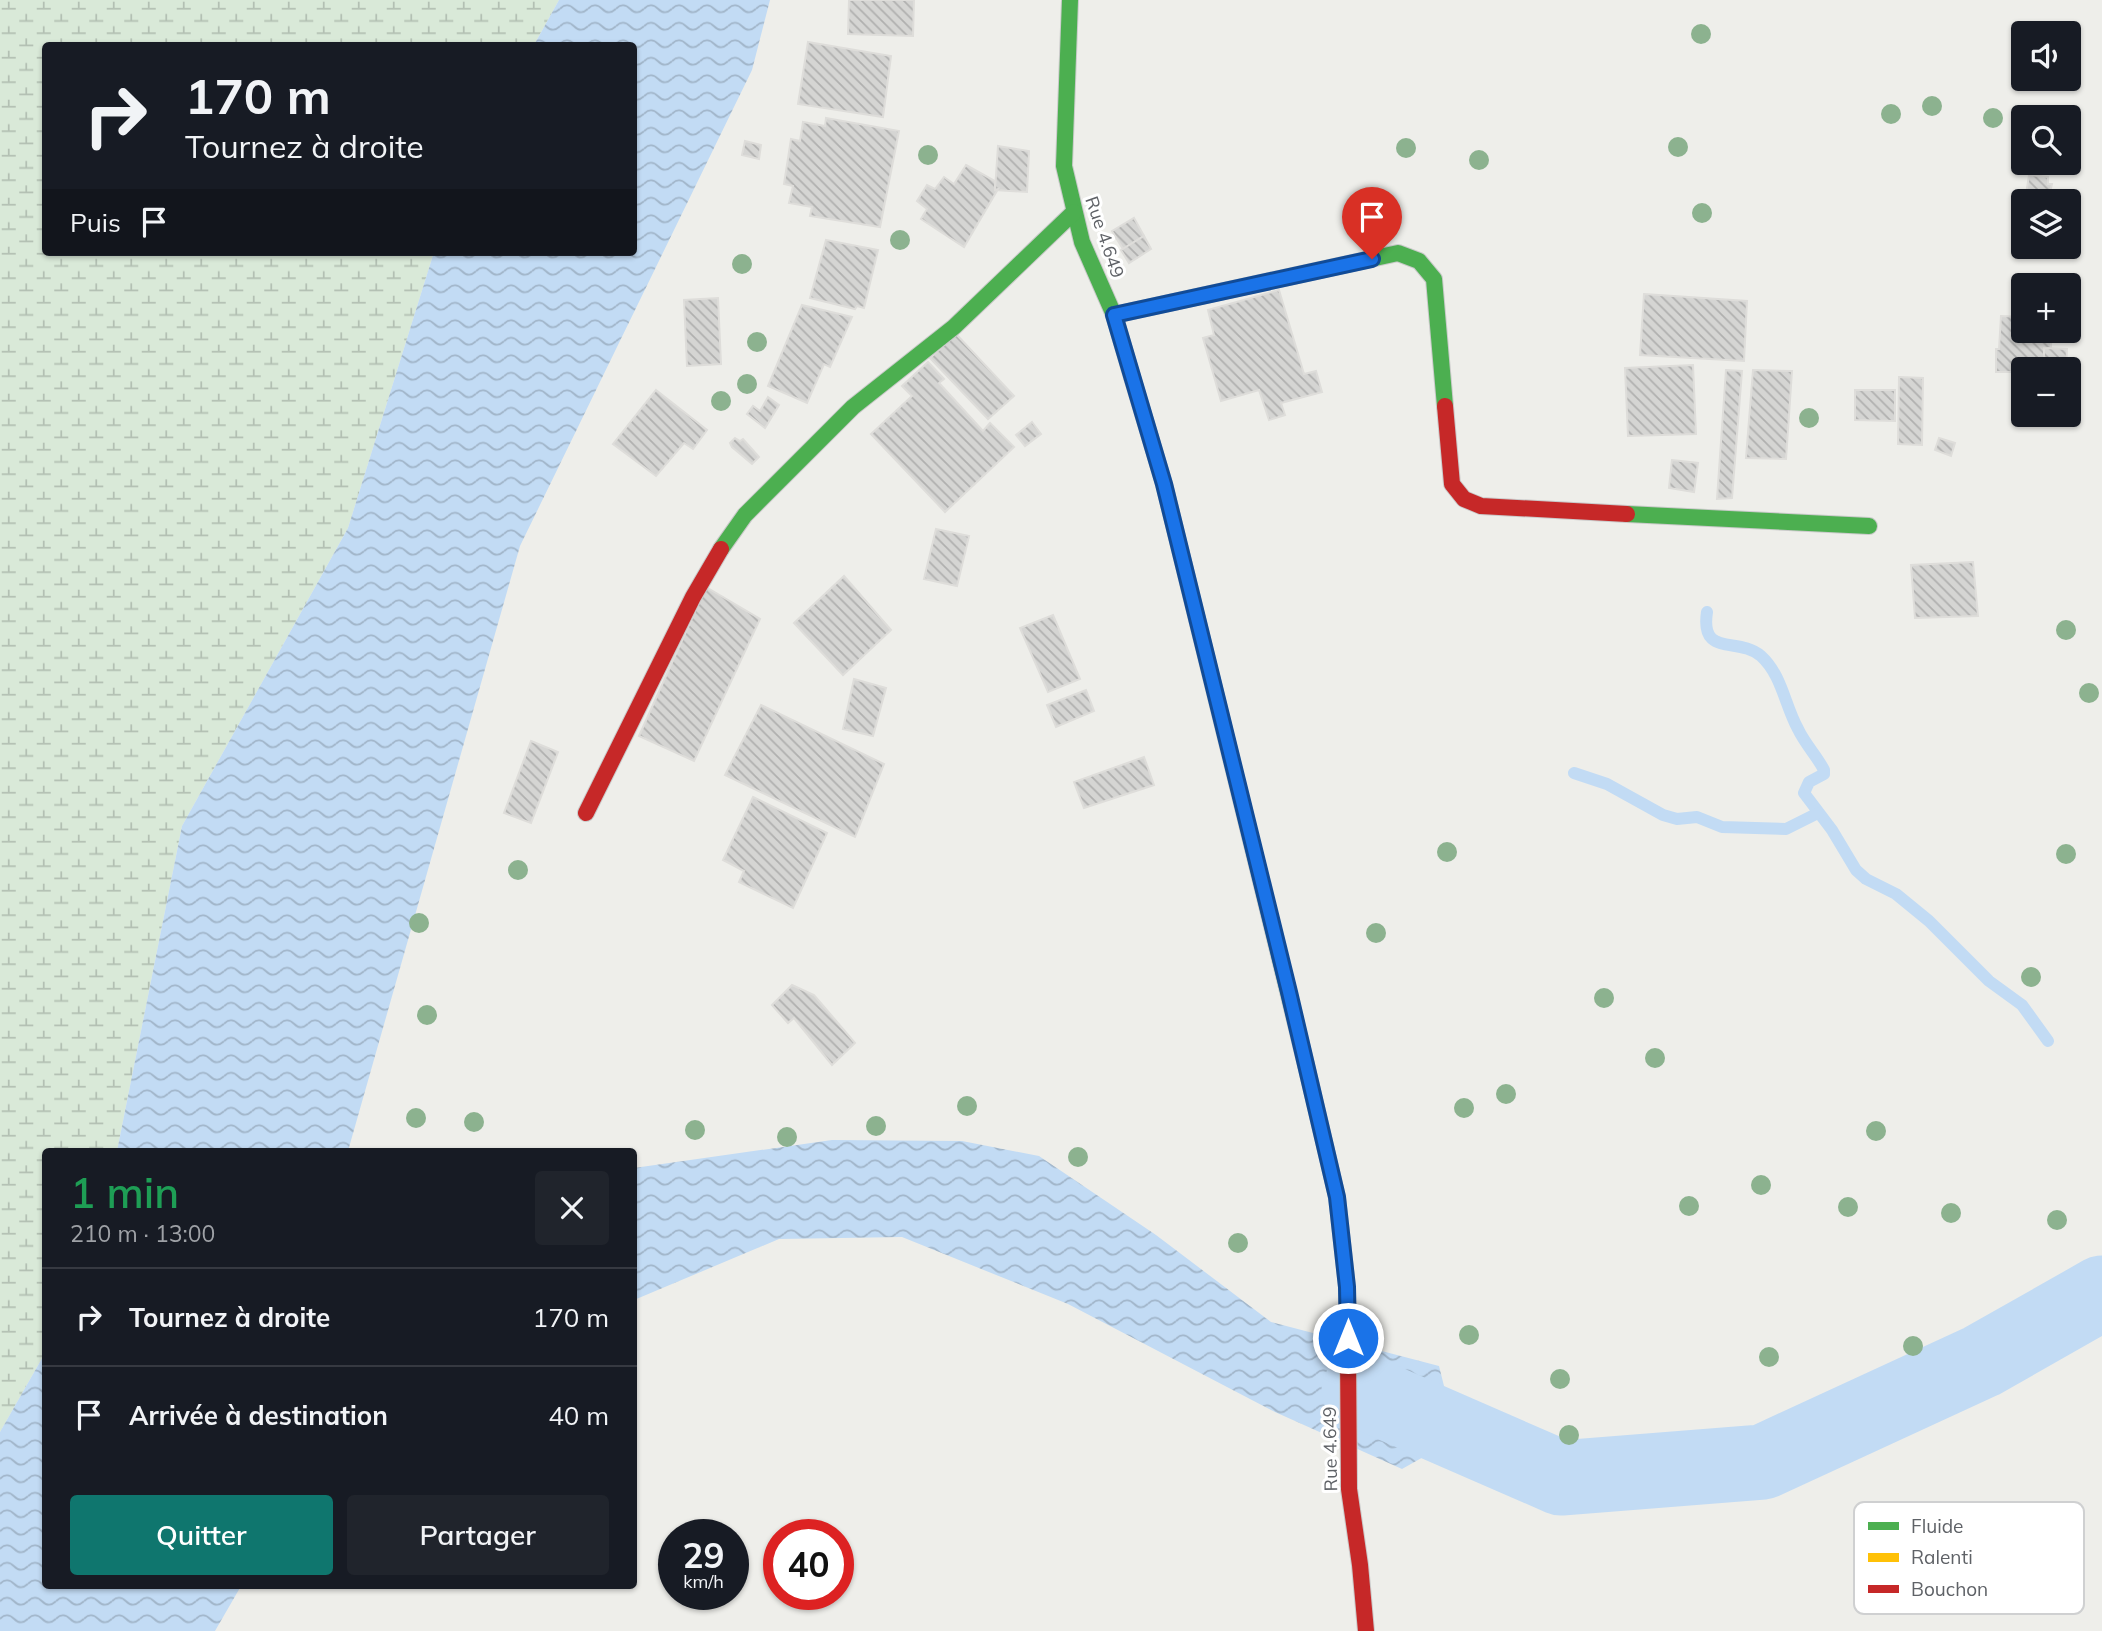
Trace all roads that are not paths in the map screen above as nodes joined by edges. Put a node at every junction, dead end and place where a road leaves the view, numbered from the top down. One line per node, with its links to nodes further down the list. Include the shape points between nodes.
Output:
1 (1070, 0): 2 (street, Rue 4.649, via 1064,166)
2 (1074, 212): 3 (street, Rue 4.649); 5 (street, via 954,327 853,407 745,515 712,561)
3 (1114, 315): 4 (street, via 1398,253 1419,261 1434,279 1452,484 1464,499 1481,506); 6 (street, Rue 4.649, via 1164,484 1337,1197 1347,1287 1349,1489)
4 (1869, 526)
5 (586, 813)
6 (1366, 1631)

